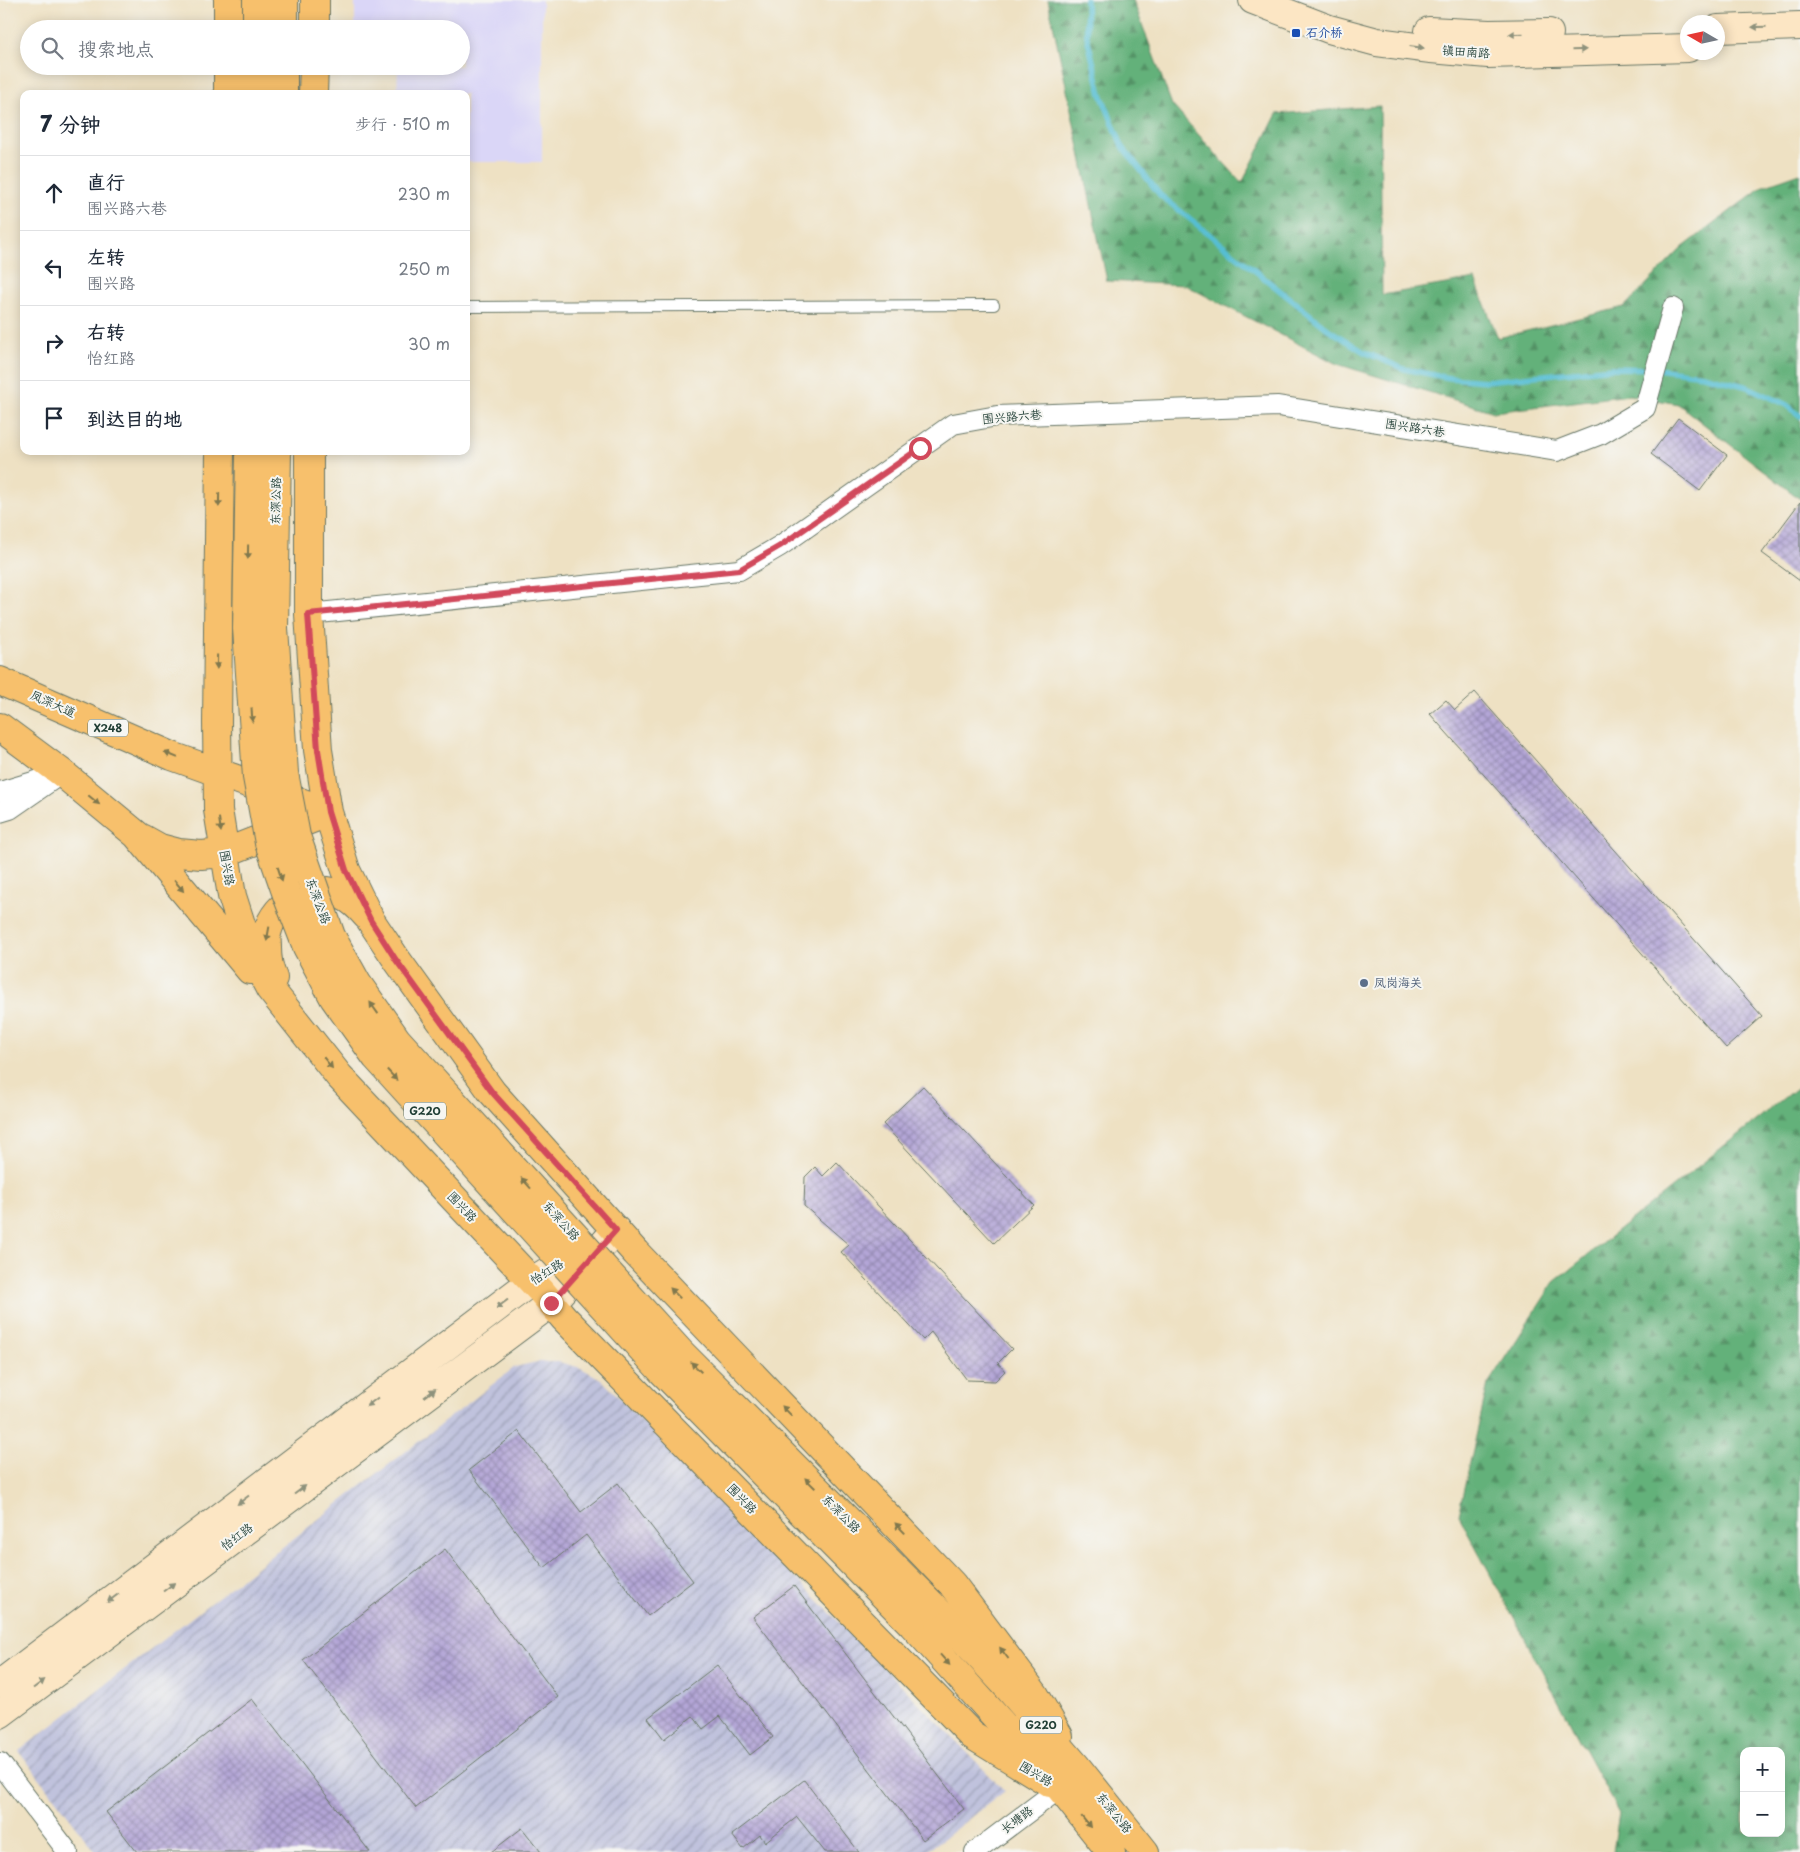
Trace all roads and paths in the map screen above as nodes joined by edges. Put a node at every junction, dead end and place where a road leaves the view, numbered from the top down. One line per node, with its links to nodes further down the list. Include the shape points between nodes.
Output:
1 (228, 0): 7 (main road)
2 (257, 0): 8 (main road)
3 (284, 0): 9 (main road)
4 (315, 0): 10 (main road)
5 (1253, 0): 16 (street, 镇田南路, one-way to 16, via 1329,29 1377,42 1430,49 1488,54)
6 (1300, 0): 13 (street, 镇田南路, one-way to 6, via 1489,34 1432,31 1380,25)
7 (228, 20)
8 (256, 20)
9 (284, 20)
10 (315, 20)
11 (1800, 26): 12 (street, one-way to 12)
12 (1725, 28)
13 (1680, 29)
14 (1800, 45): 15 (street)
15 (1725, 47)
16 (1680, 48)
17 (228, 75): 21 (main road)
18 (256, 75): 22 (main road)
19 (283, 75): 23 (main road)
20 (314, 75): 24 (main road)
21 (228, 90)
22 (256, 90)
23 (283, 90)
24 (313, 90)
25 (994, 305): 26 (lane)
26 (470, 307)
27 (1673, 308): 32 (street, 围兴路六巷, via 1645,408 1602,434 1557,451 1278,406 997,416 953,424 780,546 739,570)
28 (220, 455): 35 (main road, 围兴路, one-way to 35)
29 (250, 455): 51 (main road, G220, one-way to 51, bridge, via 247,629 257,777 270,843 287,895 307,947 334,998 376,1057 662,1372 912,1624)
30 (277, 455): 50 (main road, 东深公路 / G220, one-way to 30, bridge, via 931,1604 681,1353 397,1040 357,983 332,936 312,886 296,836 284,773 274,628)
31 (309, 455): 32 (main road)
32 (308, 614): 39 (main road, via 318,750)
33 (0, 681): 35 (main road, 凤深大道 / X248, one-way to 33)
34 (0, 727): 36 (main road)
35 (216, 772): 39 (main road, X248); 41 (main road, 围兴路, one-way to 41)
36 (62, 773): 37 (street); 38 (street, via 10,809); 40 (main road, one-way to 40)
37 (0, 792)
38 (0, 812)
39 (328, 812): 41 (main road); 42 (main road, via 346,870)
40 (137, 835): 41 (main road, via 160,848 179,853); 43 (main road, one-way to 43)
41 (224, 853): 43 (main road, 围兴路, via 232,896 249,949 270,989)
42 (371, 921): 43 (main road, one-way to 43, via 343,895 324,890 304,893 286,902 273,917 267,934 271,974); 44 (main road, via 492,1092)
43 (301, 1030): 45 (main road, 围兴路, one-way to 45, via 339,1076)
44 (616, 1230): 45 (street, 怡红路); 46 (street, 怡红路); 50 (main road, one-way to 44, via 1035,1695 952,1584)
45 (532, 1281): 46 (main road, 围兴路); 47 (street, 怡红路, one-way to 47)
46 (551, 1303): 48 (street, 怡红路, one-way to 46); 51 (main road, 围兴路, via 972,1735)
47 (0, 1684)
48 (0, 1714)
49 (0, 1763): 52 (street)
50 (1077, 1767): 55 (main road, 东深公路 / G220)
51 (1060, 1788): 53 (street, 长塘路); 54 (main road, G220, one-way to 54)
52 (68, 1852)
53 (975, 1852)
54 (1111, 1852)
55 (1145, 1852)

